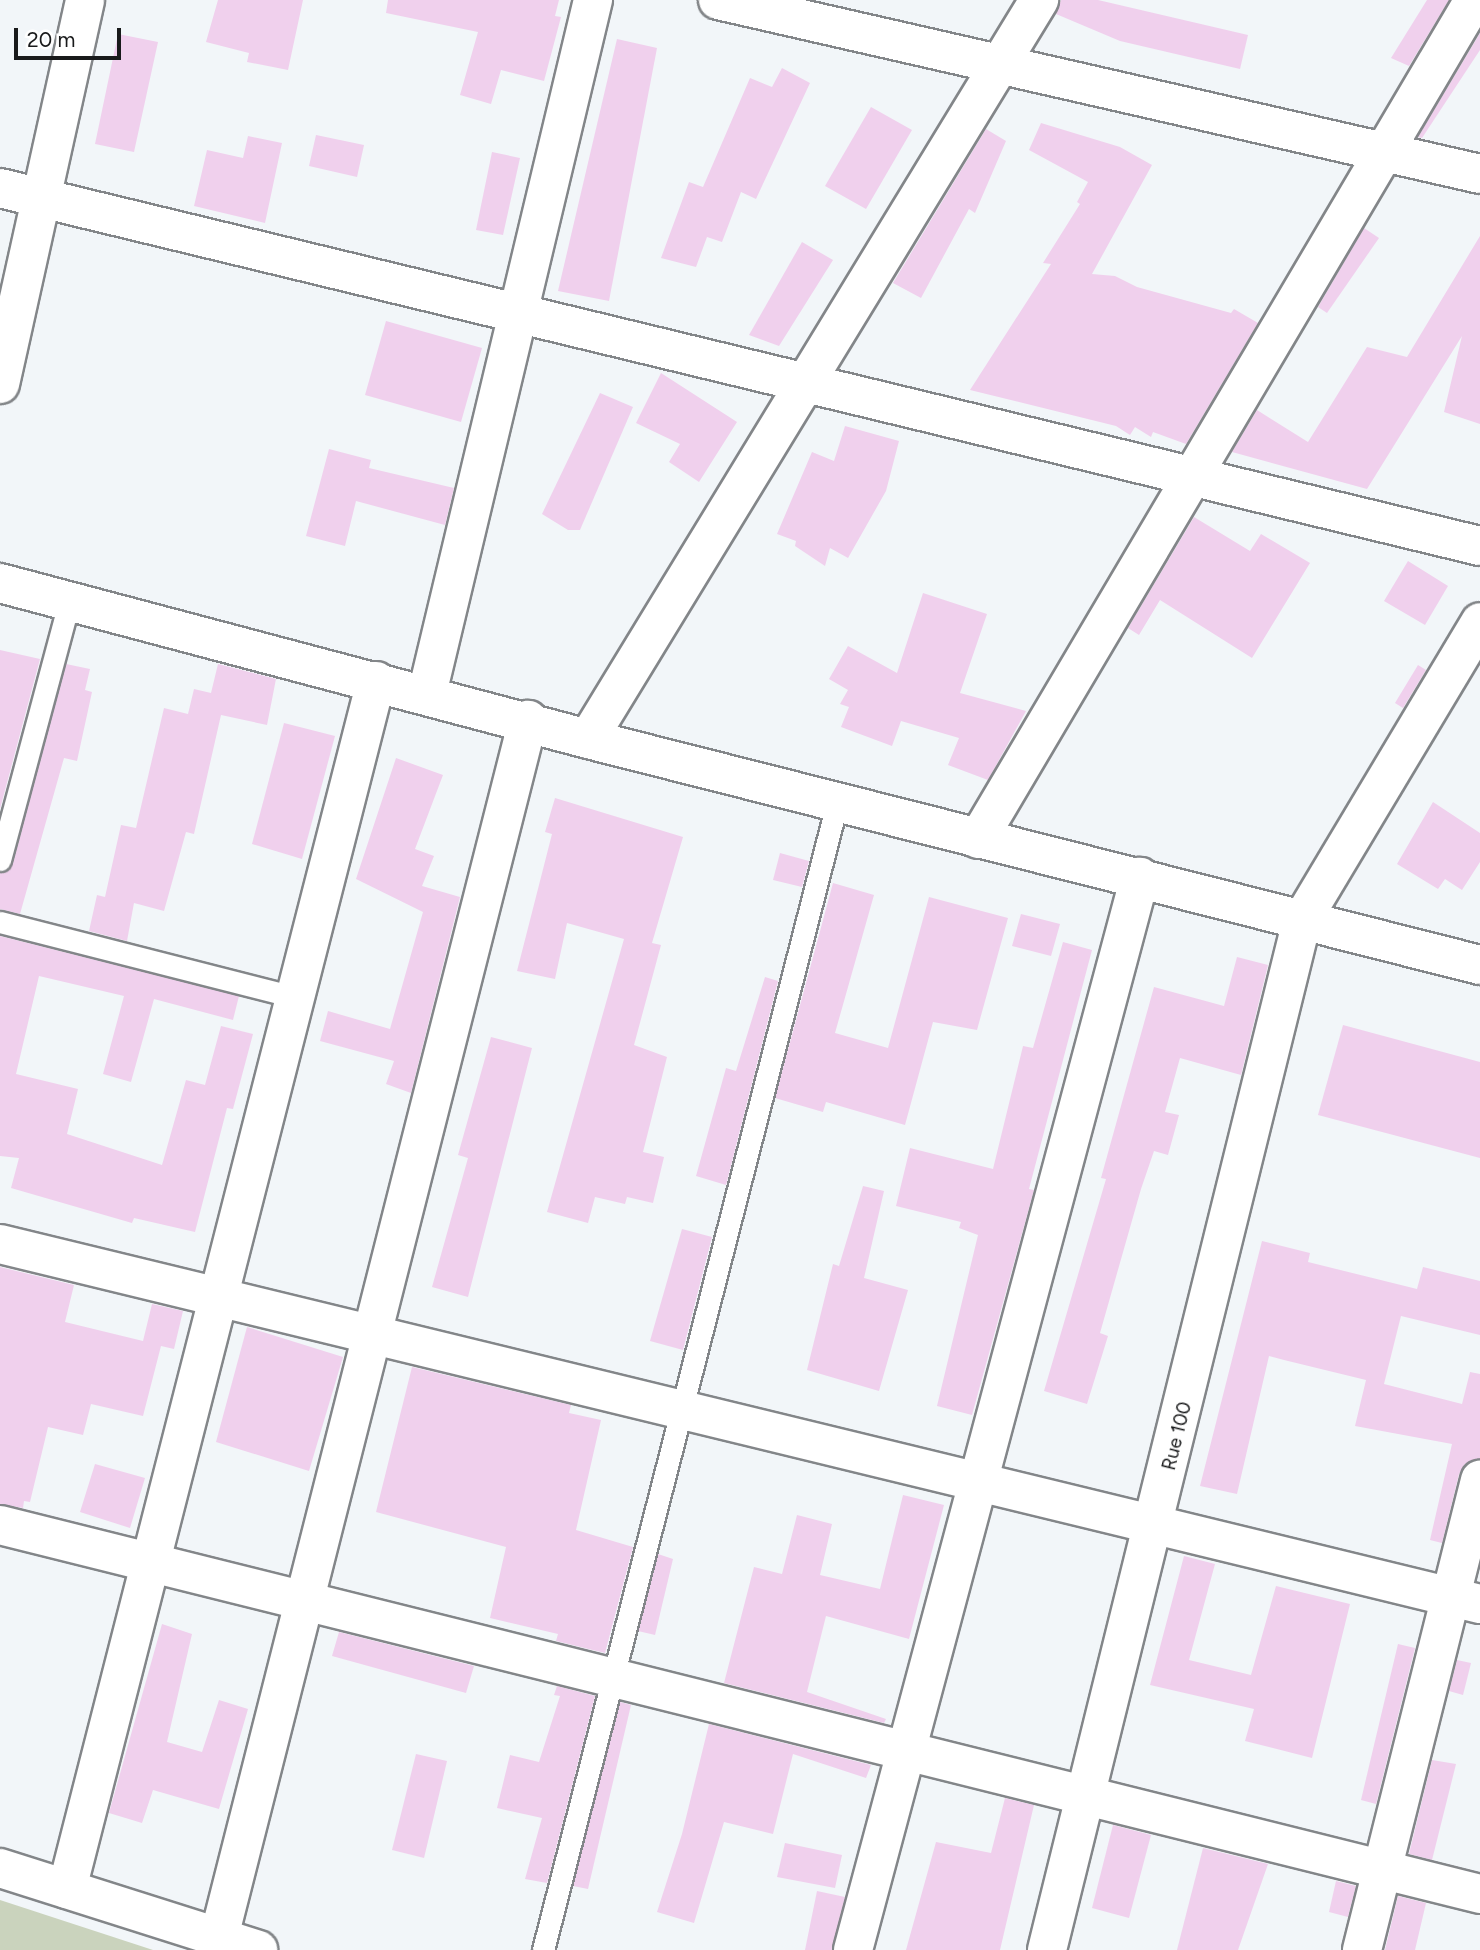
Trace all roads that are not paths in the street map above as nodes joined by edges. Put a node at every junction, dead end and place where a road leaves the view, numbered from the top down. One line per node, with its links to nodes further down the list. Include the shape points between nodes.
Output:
1 (85, 0): 11 (street)
2 (593, 0): 12 (street)
3 (718, 0): 6 (street)
4 (1039, 0): 7 (street)
5 (1474, 0): 8 (street)
6 (785, 7): 7 (street)
7 (998, 67): 8 (street); 14 (street)
8 (1384, 153): 9 (street); 15 (street)
9 (1480, 174)
10 (0, 188): 11 (street)
11 (41, 197): 12 (street); 13 (street)
12 (518, 313): 14 (street); 21 (street)
13 (0, 384)
14 (806, 386): 15 (street); 23 (street)
15 (1192, 478): 16 (street); 25 (street)
16 (1480, 546)
17 (0, 583): 18 (street)
18 (69, 602): 20 (street); 26 (lane)
19 (1480, 622): 28 (street, Rue 100)
20 (376, 681): 21 (street); 31 (street)
21 (427, 694): 22 (street)
22 (528, 720): 23 (street); 34 (street)
23 (588, 739): 24 (street)
24 (838, 799): 25 (street); 35 (lane)
25 (978, 839): 27 (street)
26 (0, 860)
27 (1140, 877): 28 (street); 37 (street)
28 (1302, 920): 30 (street); 39 (street, Rue 100)
29 (0, 922): 31 (lane)
30 (1480, 965)
31 (295, 997): 33 (street)
32 (0, 1244): 33 (street)
33 (219, 1297): 34 (street); 40 (street)
34 (372, 1334): 35 (street); 42 (street)
35 (684, 1410): 37 (street); 43 (lane)
36 (1480, 1480): 41 (street)
37 (978, 1482): 39 (street); 44 (street)
38 (0, 1525): 40 (street)
39 (1156, 1525): 41 (street); 45 (street, Rue 100)
40 (152, 1562): 42 (street); 48 (street)
41 (1464, 1600): 47 (street)
42 (306, 1601): 43 (street); 50 (street)
43 (615, 1678): 44 (street); 52 (lane)
44 (907, 1751): 45 (street); 53 (street)
45 (1087, 1796): 47 (street); 54 (street, Rue 100)
46 (0, 1868): 48 (street)
47 (1381, 1869): 49 (street); 55 (street)
48 (67, 1889): 50 (street)
49 (1480, 1894)
50 (219, 1937): 51 (street)
51 (258, 1950)
52 (543, 1950)
53 (853, 1950)
54 (1047, 1950)
55 (1362, 1950)

